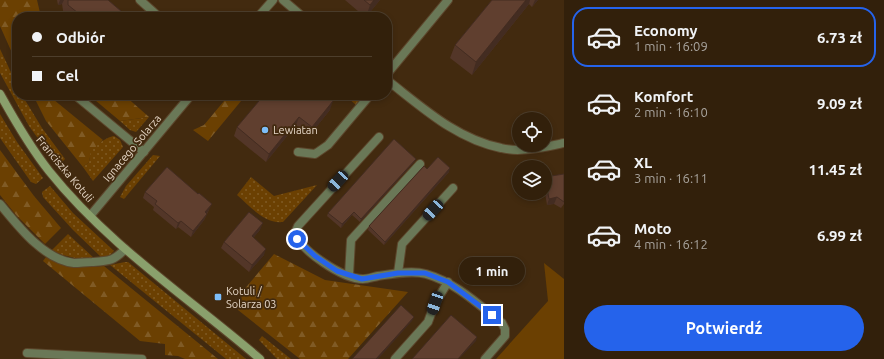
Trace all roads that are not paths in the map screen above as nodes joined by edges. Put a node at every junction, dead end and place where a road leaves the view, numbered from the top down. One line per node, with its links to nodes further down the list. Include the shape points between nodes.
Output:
1 (140, 0): 5 (street)
2 (273, 0): 6 (street)
3 (283, 0): 7 (street)
4 (448, 0): 8 (street)
5 (153, 12)
6 (262, 12)
7 (297, 12)
8 (392, 68)
9 (392, 84): 15 (street, via 439,120 469,138 502,149 533,149)
10 (0, 94): 21 (street, Franciszka Kotuli, via 50,172)
11 (81, 100): 16 (street)
12 (188, 100): 16 (street, Ignacego Solarza)
13 (366, 100): 17 (street, via 328,145 315,154)
14 (379, 137): 24 (street, via 298,226 295,233 297,239 315,256 337,271)
15 (564, 143)
16 (144, 152): 21 (street, Ignacego Solarza)
17 (298, 152)
18 (420, 164): 24 (street, via 351,240)
19 (453, 188): 23 (street, via 402,244)
20 (0, 204): 22 (street, via 21,229 46,252 58,258 73,262 103,262 118,258)
21 (90, 216): 22 (street, Franciszka Kotuli)
22 (125, 249): 28 (street, Franciszka Kotuli)
23 (398, 273): 24 (street, via 362,279); 25 (street, via 425,273)
24 (349, 275)
25 (448, 282): 29 (street, via 435,303 428,322); 30 (street, via 502,323 505,329 505,336)
26 (26, 353): 27 (street)
27 (142, 359)
28 (260, 359)
29 (395, 359)
30 (485, 359)

